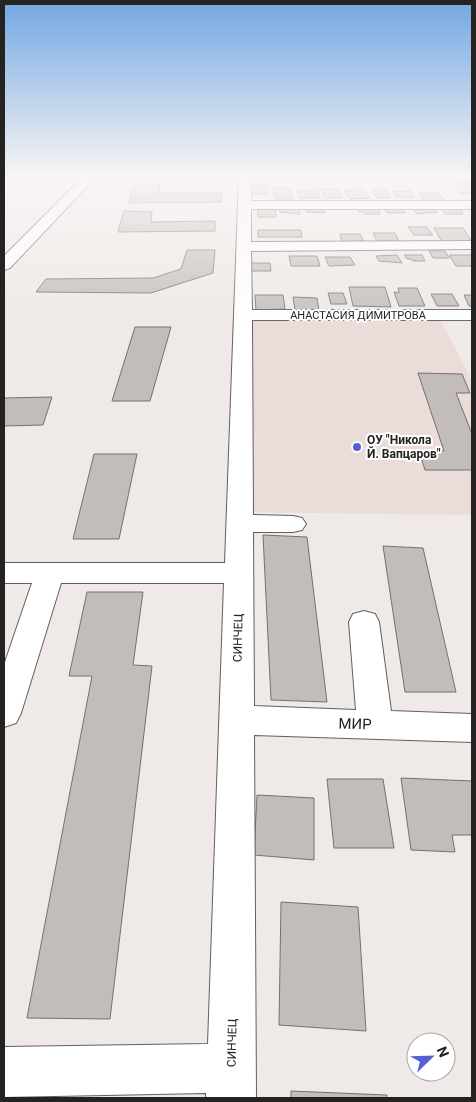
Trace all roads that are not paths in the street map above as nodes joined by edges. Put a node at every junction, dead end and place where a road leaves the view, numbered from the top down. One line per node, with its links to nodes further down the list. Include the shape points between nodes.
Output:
1 (40, 228): 5 (street)
2 (245, 228): 4 (street, СИНЧЕЦ)
3 (472, 245): 4 (street)
4 (245, 247): 7 (street, СИНЧЕЦ)
5 (4, 265)
6 (472, 314): 7 (street, АНАСТАСИЯ ДИМИТРОВА)
7 (244, 315): 8 (street, СИНЧЕЦ)
8 (240, 523): 9 (street); 12 (street, СИНЧЕЦ)
9 (293, 524)
10 (50, 572): 11 (street); 12 (street); 14 (street)
11 (4, 573)
12 (240, 573): 15 (street, СИНЧЕЦ)
13 (364, 622): 16 (street)
14 (4, 713)
15 (237, 720): 16 (street, МИР); 19 (street, СИНЧЕЦ)
16 (375, 724): 17 (street, МИР)
17 (472, 728)
18 (4, 1072): 19 (street)
19 (232, 1083)

